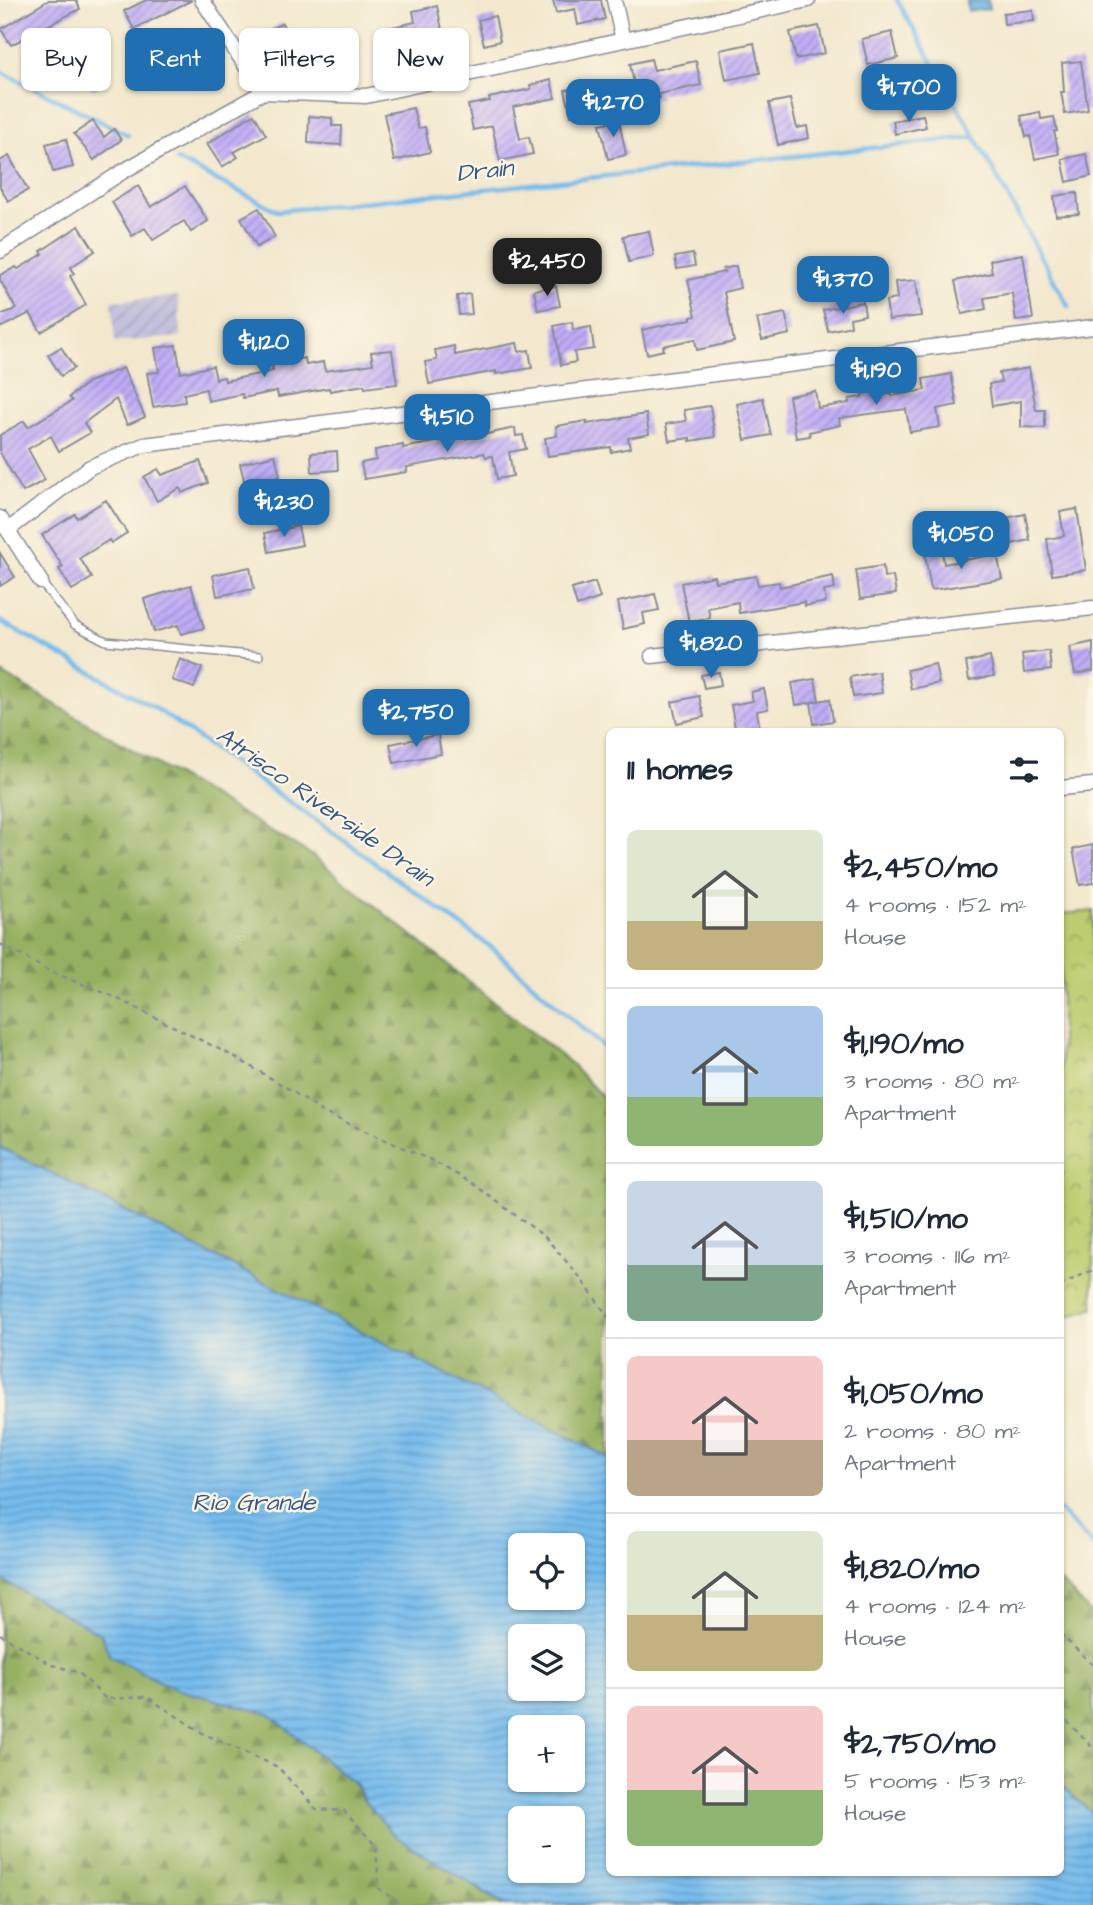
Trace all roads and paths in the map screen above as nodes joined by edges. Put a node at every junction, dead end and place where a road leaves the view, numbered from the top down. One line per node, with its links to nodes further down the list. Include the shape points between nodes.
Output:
1 (202, 0): 5 (street)
2 (614, 0): 4 (street)
3 (808, 0): 4 (street)
4 (623, 40): 5 (street, via 366,96)
5 (263, 92): 6 (street, via 122,172)
6 (0, 251)
7 (1093, 327): 8 (street, via 144,445 90,467)
8 (4, 524): 9 (street)
9 (41, 582): 11 (lane, via 75,625 106,641)
10 (1093, 608): 12 (street)
11 (259, 656)
12 (652, 656)
13 (1093, 785): 14 (street)
14 (1064, 788)
15 (0, 944): 18 (path, via 235,1057 322,1112 433,1161 472,1184 545,1237)
16 (1093, 1270): 17 (path)
17 (1064, 1284)
18 (606, 1314)
19 (0, 1634): 24 (path, via 52,1665 78,1672 106,1699 147,1697 204,1734 278,1767 316,1809 344,1811 376,1846 379,1889)
20 (1064, 1638): 21 (path)
21 (1093, 1665)
22 (1064, 1718): 23 (path)
23 (1093, 1748)
24 (403, 1905)

